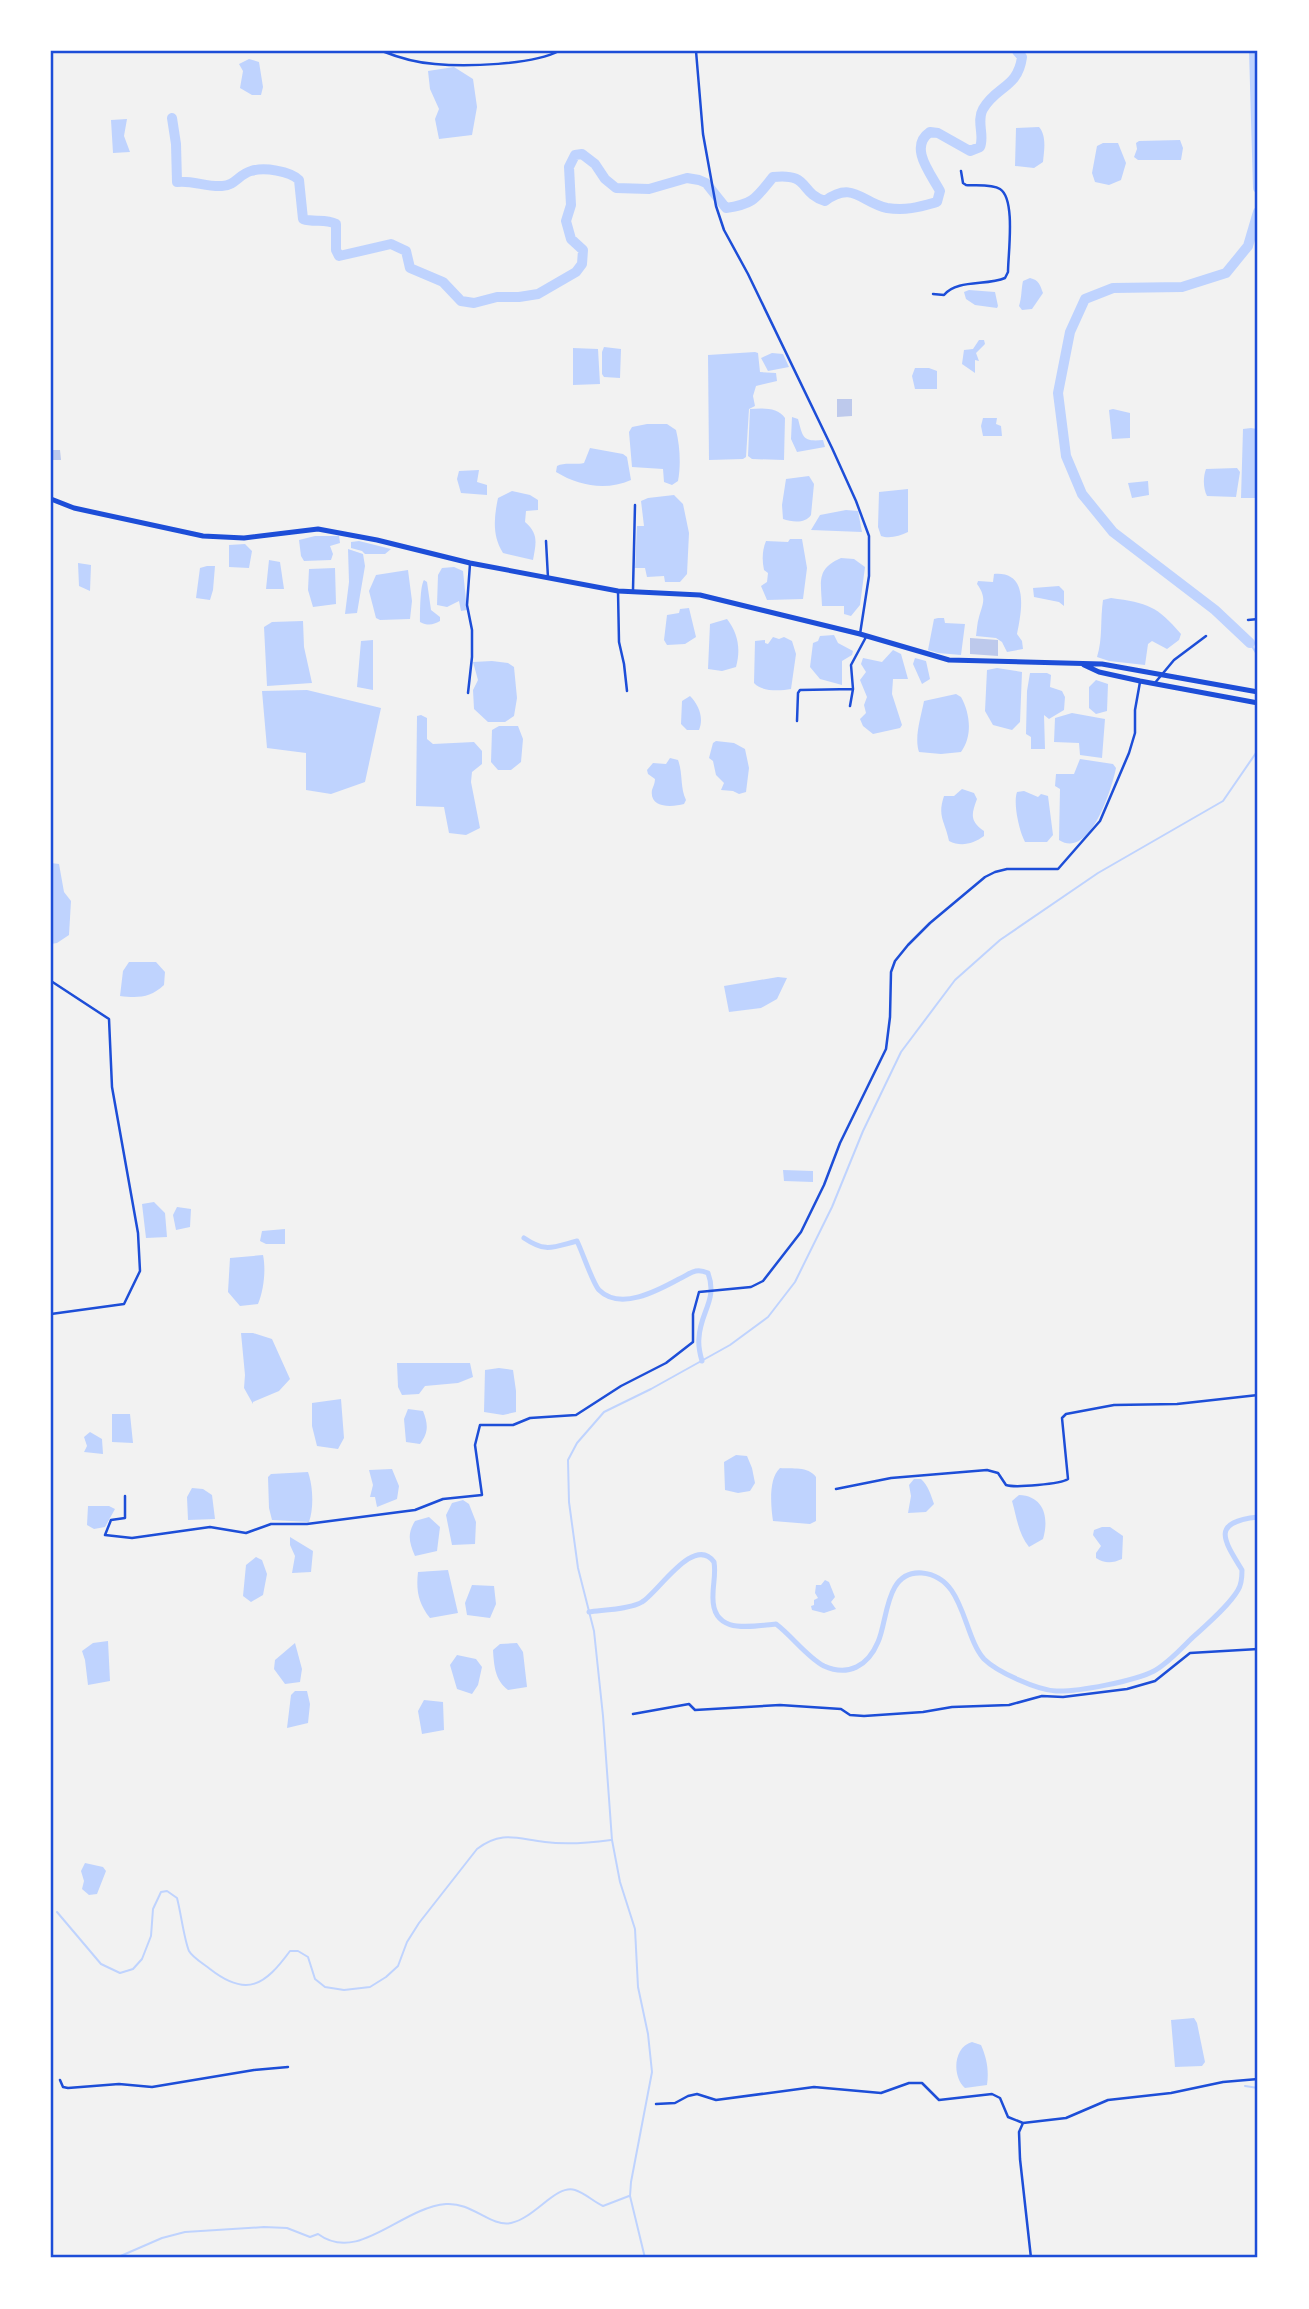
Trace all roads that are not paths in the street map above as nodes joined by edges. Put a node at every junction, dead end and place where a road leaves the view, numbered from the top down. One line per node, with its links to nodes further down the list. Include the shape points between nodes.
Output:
1 (382, 51): 2 (street, via 434,64 494,64)
2 (559, 51)
3 (696, 51): 15 (street, via 703,134 724,230 814,411 869,536)
4 (961, 171): 5 (street, via 963,183 999,188 1005,194 1011,207 1008,272 993,283)
5 (933, 294)
6 (51, 499): 9 (highway, via 203,536 244,538 318,529)
7 (635, 505): 12 (street)
8 (546, 541): 10 (street)
9 (470, 563): 10 (highway); 24 (street)
10 (548, 578): 11 (highway)
11 (618, 592): 12 (highway); 22 (street, via 619,642)
12 (633, 592): 15 (highway, via 701,595)
13 (1258, 619): 14 (street)
14 (1248, 620)
15 (863, 635): 17 (highway, via 949,660); 21 (street, via 851,665)
16 (1206, 636): 18 (street)
17 (1081, 664): 18 (highway); 19 (highway)
18 (1161, 673): 20 (street); 23 (highway)
19 (1140, 681): 20 (highway); 32 (street, via 1135,733 1100,821 1058,869 1007,869 985,877 901,953 891,972 886,1049 801,1232 762,1281 751,1287 699,1292 693,1342 667,1363 576,1415 480,1425 475,1446 482,1495 443,1500 415,1510 271,1524 246,1533 210,1527 132,1538 106,1535 111,1520 125,1518)
20 (1154, 684): 25 (highway)
21 (853, 689): 26 (street); 27 (street, via 800,690)
22 (627, 691)
23 (1258, 692)
24 (468, 693)
25 (1258, 703)
26 (850, 706)
27 (797, 721)
28 (51, 981): 29 (street, via 109,1019 112,1087 138,1233 140,1271 124,1304)
29 (51, 1314)
30 (1258, 1395): 31 (street, via 1106,1406 1066,1414 1062,1418 1068,1479 1062,1484 1014,1488 998,1473 987,1470 891,1478)
31 (836, 1489)
32 (125, 1496)
33 (1258, 1649): 34 (street, via 1190,1653 1155,1681 1127,1689 1042,1696 1009,1704 864,1716 841,1709 780,1705 695,1710 688,1704)
34 (633, 1714)
35 (288, 2067): 37 (street, via 152,2087 68,2088)
36 (1258, 2079): 39 (street, via 1108,2100 1066,2118)
37 (60, 2080)
38 (656, 2104): 39 (street, via 675,2103 697,2094 716,2100 814,2087 881,2092 922,2083 939,2100 992,2094 1000,2098 1008,2117)
39 (1023, 2123): 40 (street, via 1018,2132)
40 (1031, 2258)

